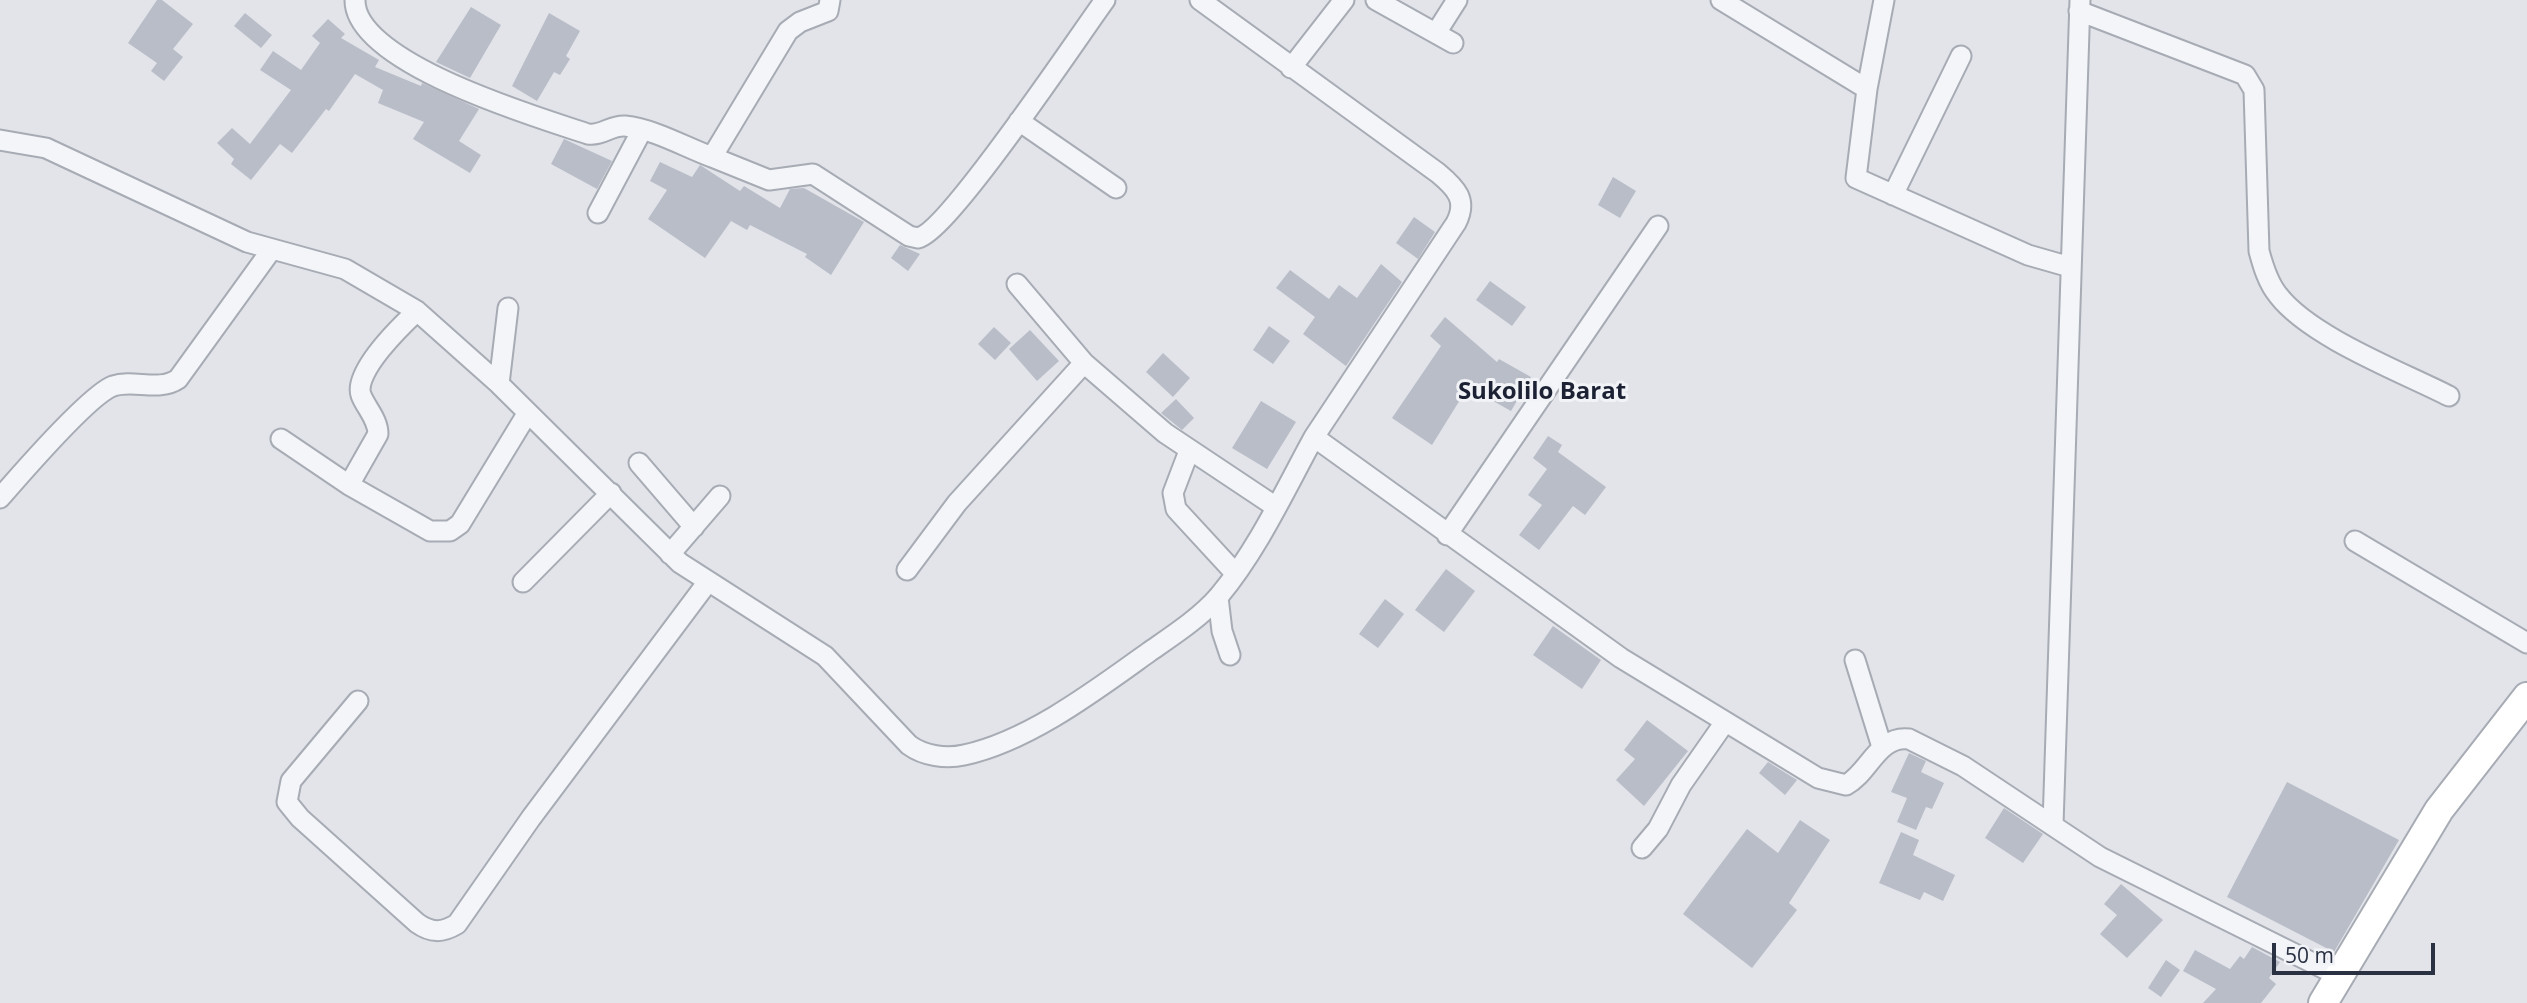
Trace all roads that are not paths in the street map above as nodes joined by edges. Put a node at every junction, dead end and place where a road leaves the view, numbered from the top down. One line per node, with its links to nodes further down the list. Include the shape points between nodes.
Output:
1 (355, 0): 17 (street, via 354,11 369,36 450,83 588,134 618,126)
2 (830, 0): 19 (street, via 828,11 788,31)
3 (1105, 0): 16 (street)
4 (1200, 0): 14 (street)
5 (1345, 0): 14 (street)
6 (1376, 0): 11 (street)
7 (1457, 0): 11 (street)
8 (1721, 0): 15 (street)
9 (1884, 0): 15 (street)
10 (2080, 6): 25 (street); 31 (street, via 2245,75 2253,90 2259,251 2278,296 2318,328)
11 (1436, 33): 12 (street)
12 (1453, 43)
13 (1961, 56): 21 (street)
14 (1292, 68): 33 (street, via 1438,173 1453,186 1462,206 1456,223)
15 (1867, 89): 21 (street, via 1855,175)
16 (1019, 121): 19 (street, via 942,220 918,238 813,174 769,180); 20 (street)
17 (642, 130): 19 (street); 22 (street)
18 (0, 140): 24 (street, via 47,148 223,231)
19 (712, 157)
20 (1116, 188)
21 (1894, 195): 25 (street, via 2028,255)
22 (598, 213)
23 (1658, 226): 43 (street)
24 (272, 249): 28 (street, via 345,269); 40 (street, via 178,379 164,385 109,388)
25 (2070, 267): 58 (street)
26 (1017, 284): 29 (street)
27 (508, 308): 30 (street)
28 (417, 311): 30 (street); 37 (street, via 379,352 362,380 360,394 378,434)
29 (1084, 363): 35 (street); 46 (street, via 957,503)
30 (499, 384): 32 (street)
31 (2449, 396)
32 (527, 414): 37 (street, via 460,524 450,531 430,531); 38 (street)
33 (1314, 437): 41 (street); 43 (street)
34 (281, 439): 37 (street)
35 (1189, 451): 41 (street); 47 (street, via 1174,493 1176,509)
36 (639, 463): 42 (street)
37 (349, 485)
38 (611, 493): 45 (street); 48 (street)
39 (720, 496): 42 (street)
40 (0, 498)
41 (1276, 507): 47 (street)
42 (694, 527): 45 (street)
43 (1447, 535): 56 (street, via 1621,658)
44 (2355, 541): 51 (street)
45 (670, 554): 49 (street)
46 (907, 570)
47 (1236, 573): 50 (street)
48 (523, 582)
49 (707, 583): 50 (street, via 825,656 909,745 939,757 966,755 1004,742 1061,712 1165,641); 55 (street, via 457,923 443,931 431,931 417,923 287,802 291,781)
50 (1218, 597): 52 (street)
51 (2527, 643)
52 (1230, 655)
53 (1855, 660): 57 (street)
54 (2527, 697): 60 (main road, via 2439,810)
55 (358, 701)
56 (1725, 722): 57 (street, via 1818,778 1841,785 1854,779); 59 (street)
57 (1882, 747): 58 (street, via 1909,739 1963,766)
58 (2053, 825): 60 (street, via 2140,879)
59 (1642, 848)
60 (2339, 976): 61 (main road)
61 (2323, 1003)

